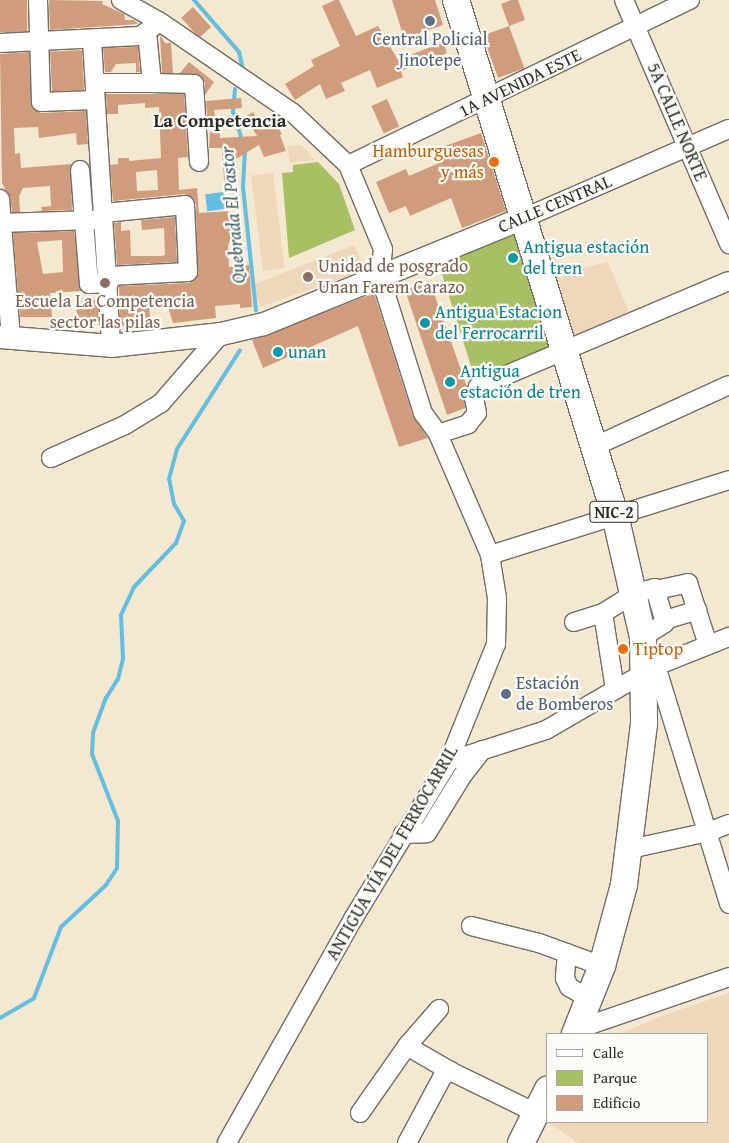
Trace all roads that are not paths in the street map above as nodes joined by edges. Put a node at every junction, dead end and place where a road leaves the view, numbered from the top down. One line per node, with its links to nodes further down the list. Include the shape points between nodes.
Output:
1 (38, 0): 9 (street)
2 (121, 0): 7 (street, ANTIGUA VÍA DEL FERROCARRIL)
3 (456, 0): 13 (highway, NIC-2)
4 (624, 0): 6 (street, 5A CALLE NORTE)
5 (690, 0): 6 (street, 1A AVENIDA ESTE)
6 (636, 26): 13 (street, 1A AVENIDA ESTE); 15 (street, 5A CALLE NORTE)
7 (154, 27): 8 (street, via 140,36); 11 (street); 17 (street, ANTIGUA VÍA DEL FERROCARRIL, via 293,114)
8 (92, 41): 9 (street); 12 (street)
9 (38, 42): 10 (street); 12 (street, via 41,102)
10 (0, 43)
11 (152, 83): 12 (street); 16 (street, via 194,84)
12 (95, 92): 20 (street)
13 (486, 100): 17 (street, 1A AVENIDA ESTE); 21 (highway, NIC-2)
14 (729, 129): 15 (street, CALLE CENTRAL)
15 (687, 146): 21 (street, CALLE CENTRAL); 24 (street, 5A CALLE NORTE)
16 (199, 162)
17 (348, 165): 25 (street, ANTIGUA VÍA DEL FERROCARRIL, via 383,249)
18 (80, 170): 22 (street)
19 (0, 199): 23 (street)
20 (104, 216): 22 (street); 26 (street); 26 (street, via 185,205 188,272)
21 (524, 218): 25 (main road, CALLE CENTRAL); 31 (highway, NIC-2)
22 (83, 221): 23 (street); 26 (street, via 89,284)
23 (2, 223): 29 (street)
24 (729, 244)
25 (380, 276): 28 (main road, CALLE CENTRAL, via 264,324); 33 (street, ANTIGUA VÍA DEL FERROCARRIL, via 423,413)
26 (109, 279): 30 (street)
27 (729, 281): 31 (street)
28 (220, 334): 30 (main road, CALLE CENTRAL); 35 (street, via 161,403 125,425)
29 (6, 338): 30 (main road, CALLE CENTRAL)
30 (111, 346)
31 (564, 351): 33 (street, via 478,387 474,398 477,413 468,424); 34 (highway, NIC-2)
32 (729, 385): 34 (street)
33 (438, 434): 38 (street, ANTIGUA VÍA DEL FERROCARRIL)
34 (593, 447): 37 (highway, NIC-2)
35 (51, 458)
36 (729, 480): 37 (street)
37 (615, 515): 38 (street); 39 (highway, NIC-2)
38 (490, 555): 50 (street, ANTIGUA VÍA DEL FERROCARRIL, via 497,598 496,644)
39 (646, 592): 40 (street, via 688,583); 41 (street); 42 (street); 44 (highway, NIC-2)
40 (698, 610): 42 (street); 46 (street)
41 (603, 613): 43 (street); 48 (street)
42 (666, 620): 44 (street, via 664,625)
43 (574, 622)
44 (642, 637): 47 (highway, NIC-2)
45 (729, 637): 46 (street)
46 (708, 645): 47 (street)
47 (651, 669): 48 (street); 52 (street); 54 (highway, NIC-2)
48 (614, 690): 49 (street, via 546,730)
49 (482, 750): 50 (street); 53 (street, via 427,833)
50 (449, 761): 53 (street, ANTIGUA VÍA DEL FERROCARRIL)
51 (729, 824): 52 (street)
52 (708, 832): 54 (street); 55 (street)
53 (403, 834): 68 (street, ANTIGUA VÍA DEL FERROCARRIL)
54 (630, 849): 58 (highway, NIC-2, via 624,885)
55 (729, 904)
56 (471, 926): 57 (street, via 539,942)
57 (567, 953): 58 (street); 60 (street, via 565,978 569,987)
58 (602, 966): 60 (highway, NIC-2)
59 (729, 977): 62 (street)
60 (590, 999): 62 (highway, NIC-2)
61 (439, 1009): 63 (street)
62 (576, 1032)
63 (407, 1046): 64 (street); 66 (street)
64 (450, 1071): 67 (street); 69 (street, via 443,1076)
65 (546, 1093): 67 (highway)
66 (360, 1112)
67 (536, 1113): 70 (highway)
68 (227, 1143)
69 (407, 1143)
70 (521, 1143)

